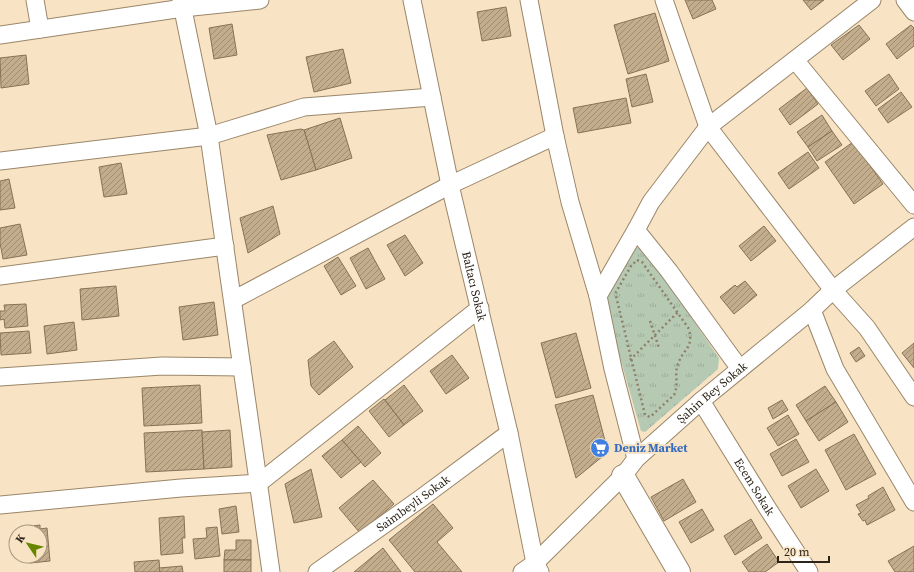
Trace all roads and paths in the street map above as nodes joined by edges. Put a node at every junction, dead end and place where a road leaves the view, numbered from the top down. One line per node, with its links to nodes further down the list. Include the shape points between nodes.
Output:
1 (35, 0): 10 (street)
2 (260, 0): 8 (street)
3 (412, 0): 13 (street, Baltacı Sokak)
4 (529, 0): 16 (street)
5 (664, 0): 14 (street)
6 (872, 0): 12 (street)
7 (905, 0): 9 (street)
8 (182, 4): 10 (street); 15 (street)
9 (914, 12)
10 (40, 29): 11 (street)
11 (0, 35)
12 (795, 60): 14 (street); 19 (street)
13 (432, 97): 15 (street, via 304,107); 18 (street, Baltacı Sokak)
14 (708, 127): 21 (street, via 651,202); 24 (street)
15 (209, 136): 17 (street); 22 (street)
16 (555, 136): 18 (street); 25 (street, via 570,202)
17 (0, 161)
18 (450, 185): 26 (street); 27 (street, Baltacı Sokak)
19 (914, 205)
20 (914, 227): 24 (street, Şahin Bey Sokak)
21 (636, 230): 25 (street); 36 (street)
22 (225, 246): 23 (street); 26 (street)
23 (0, 276)
24 (833, 290): 28 (street, Şahin Bey Sokak); 38 (street, via 868,328)
25 (598, 296): 35 (street)
26 (233, 300): 34 (street)
27 (480, 308): 40 (street, Baltacı Sokak); 42 (street)
28 (812, 310): 36 (street, Şahin Bey Sokak); 43 (street, via 835,369)
29 (678, 312): 31 (path); 33 (path, via 642,262 635,261 616,292); 33 (path, via 689,329 690,341 677,365 674,395 650,417 645,415)
30 (650, 321): 31 (path)
31 (655, 335): 32 (path); 33 (path)
32 (659, 348)
33 (631, 360): 35 (path)
34 (242, 367): 37 (street, via 162,366); 42 (street)
35 (613, 369): 41 (street)
36 (740, 369): 39 (street, Şahin Bey Sokak)
37 (0, 377)
38 (914, 397)
39 (701, 401): 41 (street, Şahin Bey Sokak); 49 (street, Ecem Sokak)
40 (509, 433): 45 (street, Baltacı Sokak); 47 (street, Saimbeyli Sokak)
41 (630, 467): 45 (street, Şahin Bey Sokak); 48 (street)
42 (259, 483): 44 (street); 46 (street)
43 (914, 502)
44 (0, 505)
45 (532, 569)
46 (271, 572)
47 (317, 572)
48 (680, 572)
49 (808, 572)

